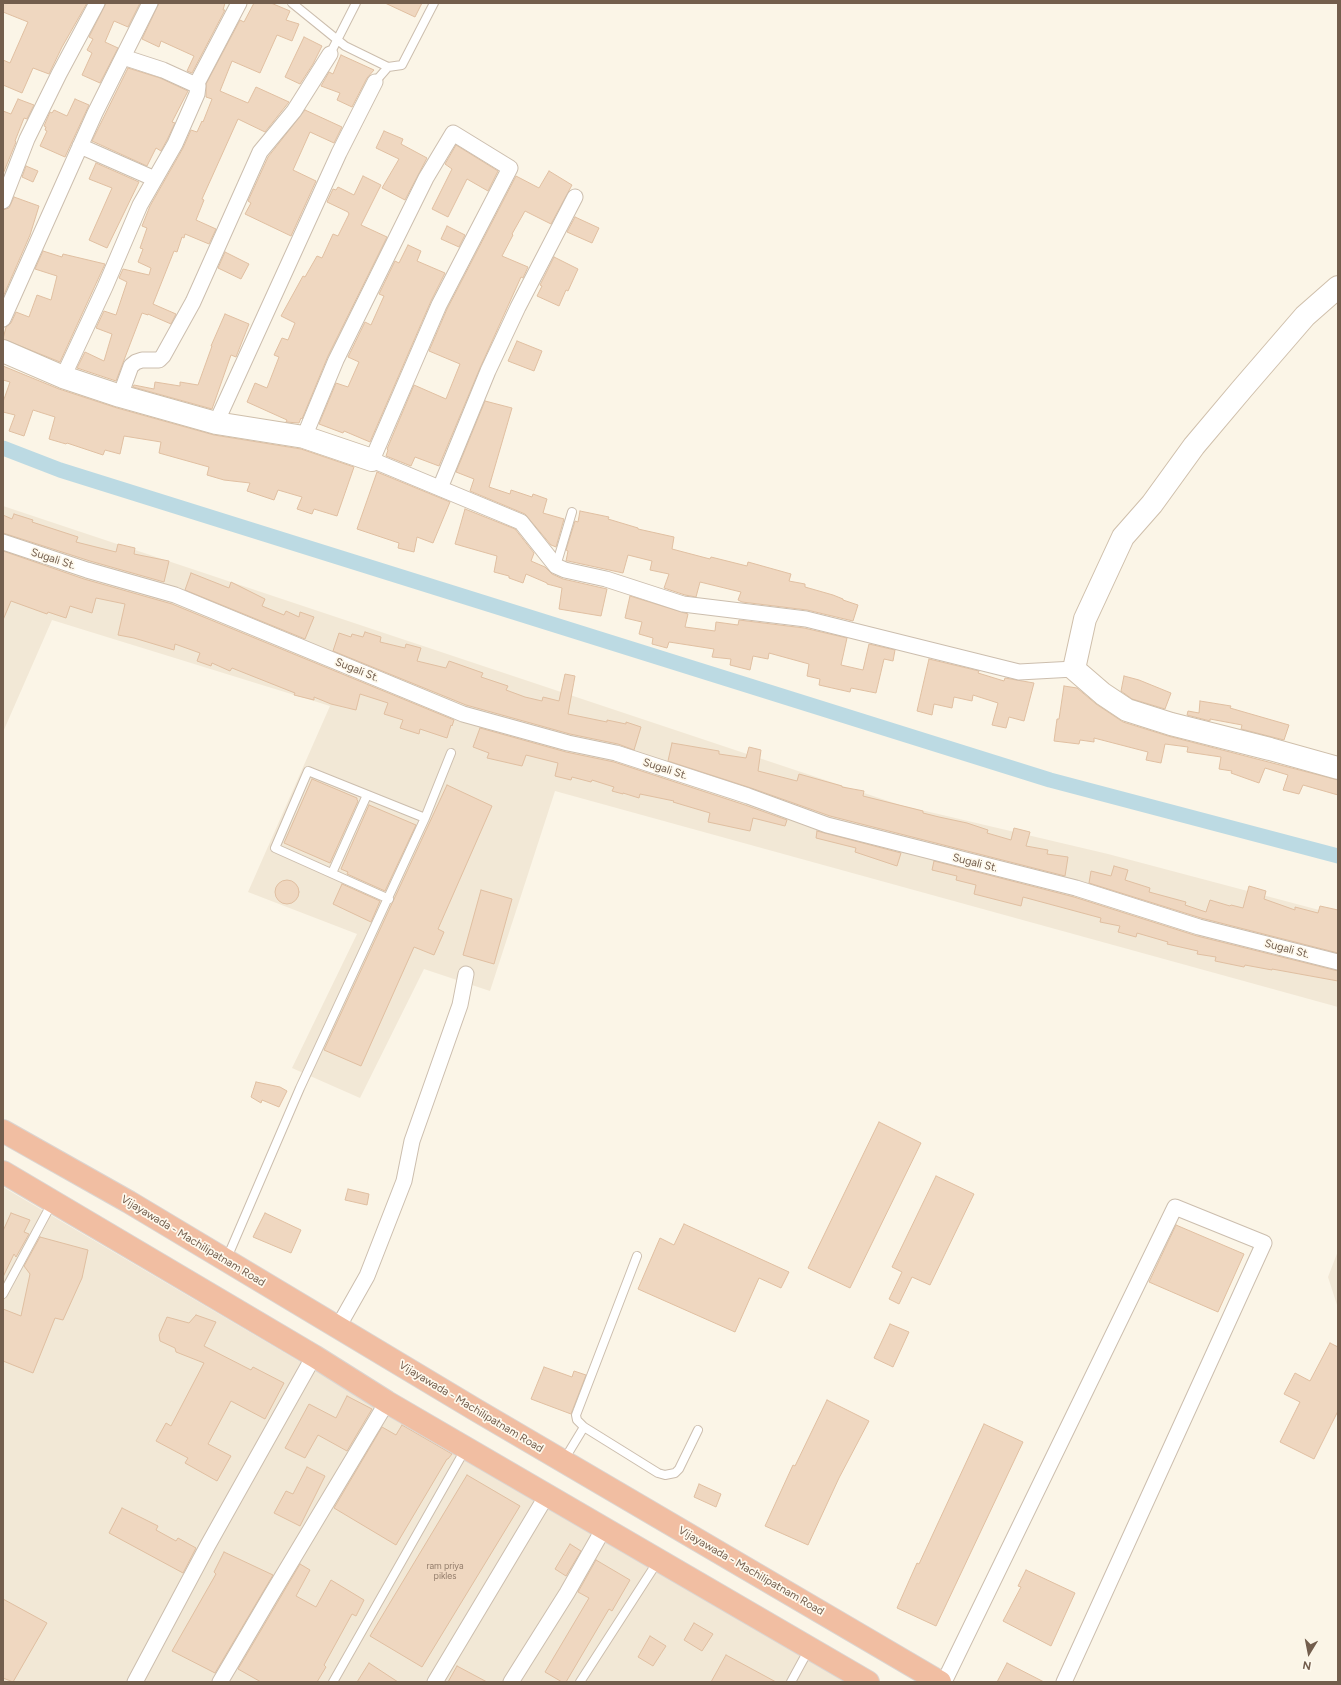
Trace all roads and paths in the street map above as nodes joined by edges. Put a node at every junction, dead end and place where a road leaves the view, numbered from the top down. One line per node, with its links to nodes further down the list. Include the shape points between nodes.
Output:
1 (97, 3): 16 (street, via 31,132)
2 (150, 3): 9 (street)
3 (239, 3): 12 (street)
4 (292, 3): 7 (lane)
5 (356, 3): 7 (lane)
6 (434, 3): 10 (lane, via 402,65)
7 (338, 40): 8 (lane); 10 (lane)
8 (330, 54): 21 (street, via 294,111 260,152 193,302 163,356 159,360 142,360 131,366)
9 (122, 57): 12 (street, via 163,70); 13 (street)
10 (388, 67): 11 (lane)
11 (375, 82): 22 (street, via 339,152)
12 (196, 85): 14 (street, via 198,86 194,102 175,144)
13 (80, 146): 14 (street); 18 (street)
14 (155, 179): 20 (street, via 140,205)
15 (575, 197): 25 (street, via 488,370)
16 (3, 201)
17 (1338, 287): 29 (street, via 1305,316 1242,388 1194,446 1152,504 1123,537 1085,619)
18 (3, 319)
19 (3, 351): 20 (street)
20 (63, 378): 21 (street)
21 (120, 396): 22 (street)
22 (216, 423): 23 (street)
23 (304, 437): 24 (street); 24 (street, via 336,360 426,178 453,133 510,168 439,305)
24 (372, 460): 25 (street)
25 (440, 488): 28 (street, via 521,522)
26 (572, 512): 28 (lane)
27 (3, 542): 36 (street, Sugali St., via 87,570 175,595 463,714 568,743 616,753 828,825 1076,888 1199,927)
28 (556, 566): 29 (street, via 683,604 806,619 1019,672)
29 (1074, 668): 31 (street, via 1103,694 1127,710)
30 (451, 753): 33 (lane)
31 (1338, 768)
32 (367, 795): 33 (lane); 34 (lane); 34 (lane, via 308,771 275,848)
33 (425, 818): 35 (lane)
34 (332, 873): 35 (lane)
35 (389, 899): 42 (lane, via 300,1088)
36 (1338, 962)
37 (466, 974): 44 (street, via 460,1005 412,1141 404,1181 367,1276 340,1322)
38 (3, 1132): 42 (highway, Vijayawada - Machilipatnam Road, via 129,1202)
39 (3, 1172): 40 (highway)
40 (53, 1200): 43 (lane); 45 (highway)
41 (637, 1256): 47 (lane, via 576,1415 576,1420)
42 (226, 1260): 44 (highway, Vijayawada - Machilipatnam Road)
43 (3, 1294)
44 (341, 1329): 50 (highway, Vijayawada - Machilipatnam Road)
45 (314, 1356): 46 (highway); 55 (street)
46 (387, 1402): 49 (highway); 56 (street)
47 (584, 1427): 48 (lane, via 665,1475 675,1473 679,1469); 50 (lane)
48 (698, 1430)
49 (466, 1448): 51 (highway); 57 (lane)
50 (564, 1461): 63 (highway, Vijayawada - Machilipatnam Road)
51 (547, 1495): 52 (highway); 58 (street)
52 (604, 1528): 53 (highway); 59 (street)
53 (658, 1561): 54 (highway); 60 (lane)
54 (810, 1648): 61 (lane); 62 (highway)
55 (135, 1682)
56 (220, 1682)
57 (333, 1682)
58 (435, 1682)
59 (511, 1682)
60 (580, 1682)
61 (791, 1682)
62 (868, 1682)
63 (940, 1682)
64 (944, 1682): 65 (street, via 1175,1207 1264,1243)
65 (1064, 1682)

